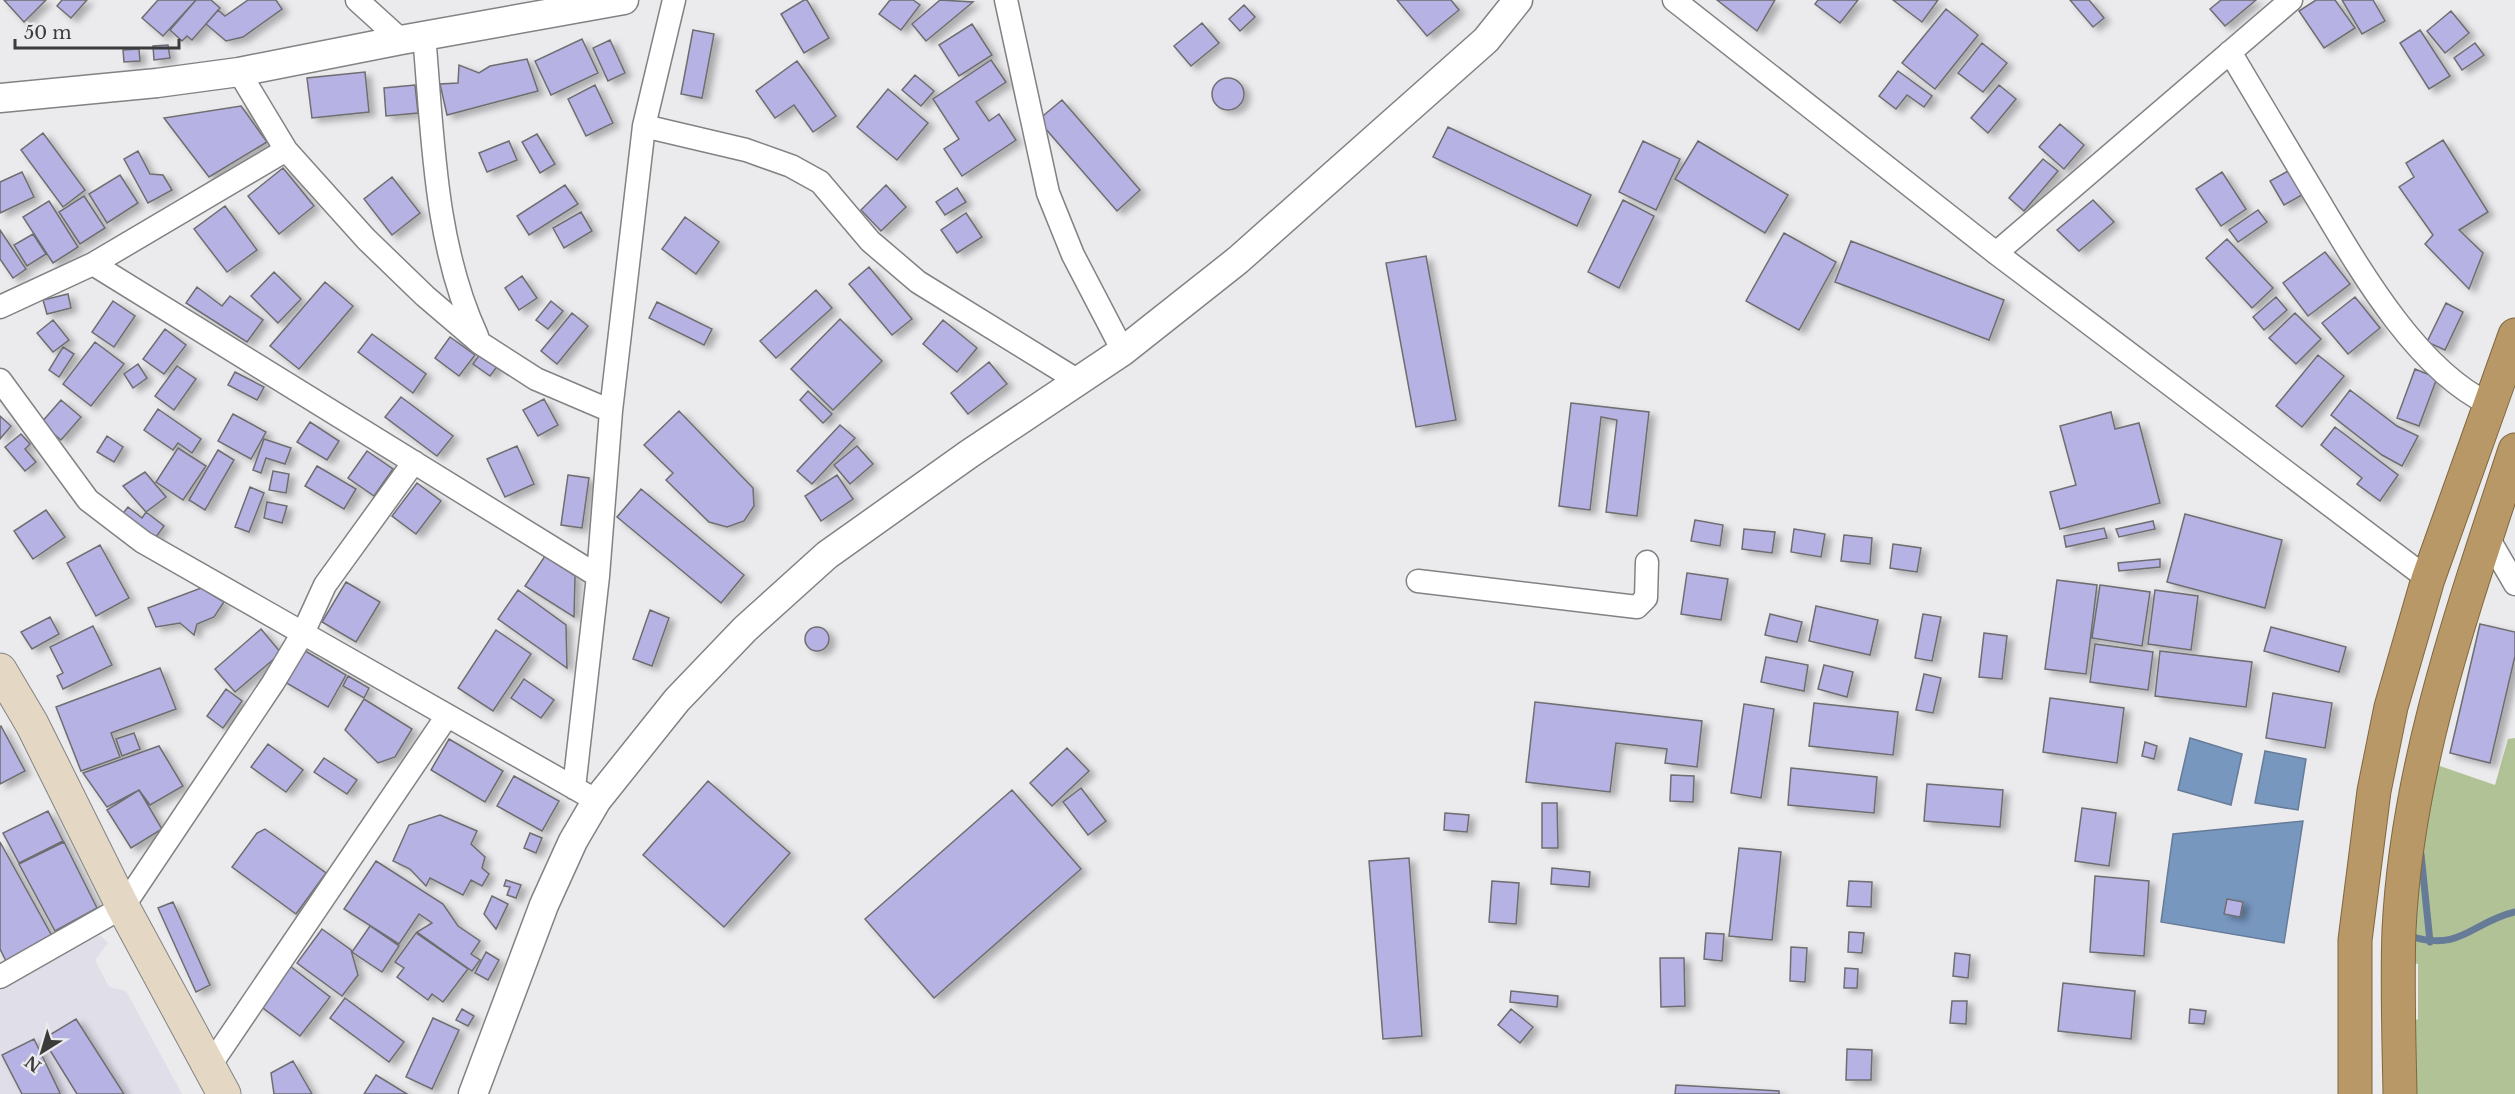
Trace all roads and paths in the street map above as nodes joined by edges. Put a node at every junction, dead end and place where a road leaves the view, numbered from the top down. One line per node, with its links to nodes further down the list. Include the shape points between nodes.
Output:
1 (357, 0): 8 (street)
2 (624, 0): 8 (street)
3 (674, 0): 12 (street)
4 (1006, 0): 19 (street, via 1048,193 1072,255)
5 (1518, 0): 19 (street, via 1486,40 1313,194 1238,260)
6 (1674, 0): 14 (street)
7 (2291, 0): 9 (street)
8 (412, 38): 10 (street); 18 (street, via 448,244 462,302)
9 (2230, 52): 14 (street); 22 (street, via 2372,290 2436,366 2469,395)
10 (239, 72): 11 (street); 13 (street)
11 (0, 98)
12 (644, 126): 21 (street, via 746,150 791,166 820,182 870,241 918,282); 23 (street)
13 (286, 150): 15 (street); 18 (street, via 366,239)
14 (1996, 253): 29 (street)
15 (93, 264): 16 (street); 25 (street)
16 (0, 307)
17 (2515, 334): 22 (highway)
18 (480, 343): 23 (street, via 536,379)
19 (1123, 351): 21 (street)
20 (0, 380): 32 (street, via 88,500 143,542)
21 (1080, 382): 35 (street, via 969,454 827,555 745,629)
22 (2489, 404): 29 (highway)
23 (611, 411): 28 (street)
24 (2515, 450): 26 (highway)
25 (414, 462): 28 (street); 32 (street, via 325,585)
26 (2487, 536): 31 (street); 41 (highway, via 2443,677 2417,792 2399,930)
27 (1647, 562): 30 (street, via 1646,598 1637,607)
28 (598, 576): 35 (street)
29 (2428, 579): 40 (highway, via 2391,707 2374,791 2355,940)
30 (1418, 581)
31 (2515, 584)
32 (303, 633): 34 (street); 36 (street)
33 (5, 690): 36 (main road)
34 (447, 716): 35 (street); 38 (street)
35 (586, 794): 39 (street)
36 (123, 907): 37 (street); 38 (main road)
37 (0, 977)
38 (216, 1080)
39 (473, 1094)
40 (2355, 1094)
41 (2400, 1094)

